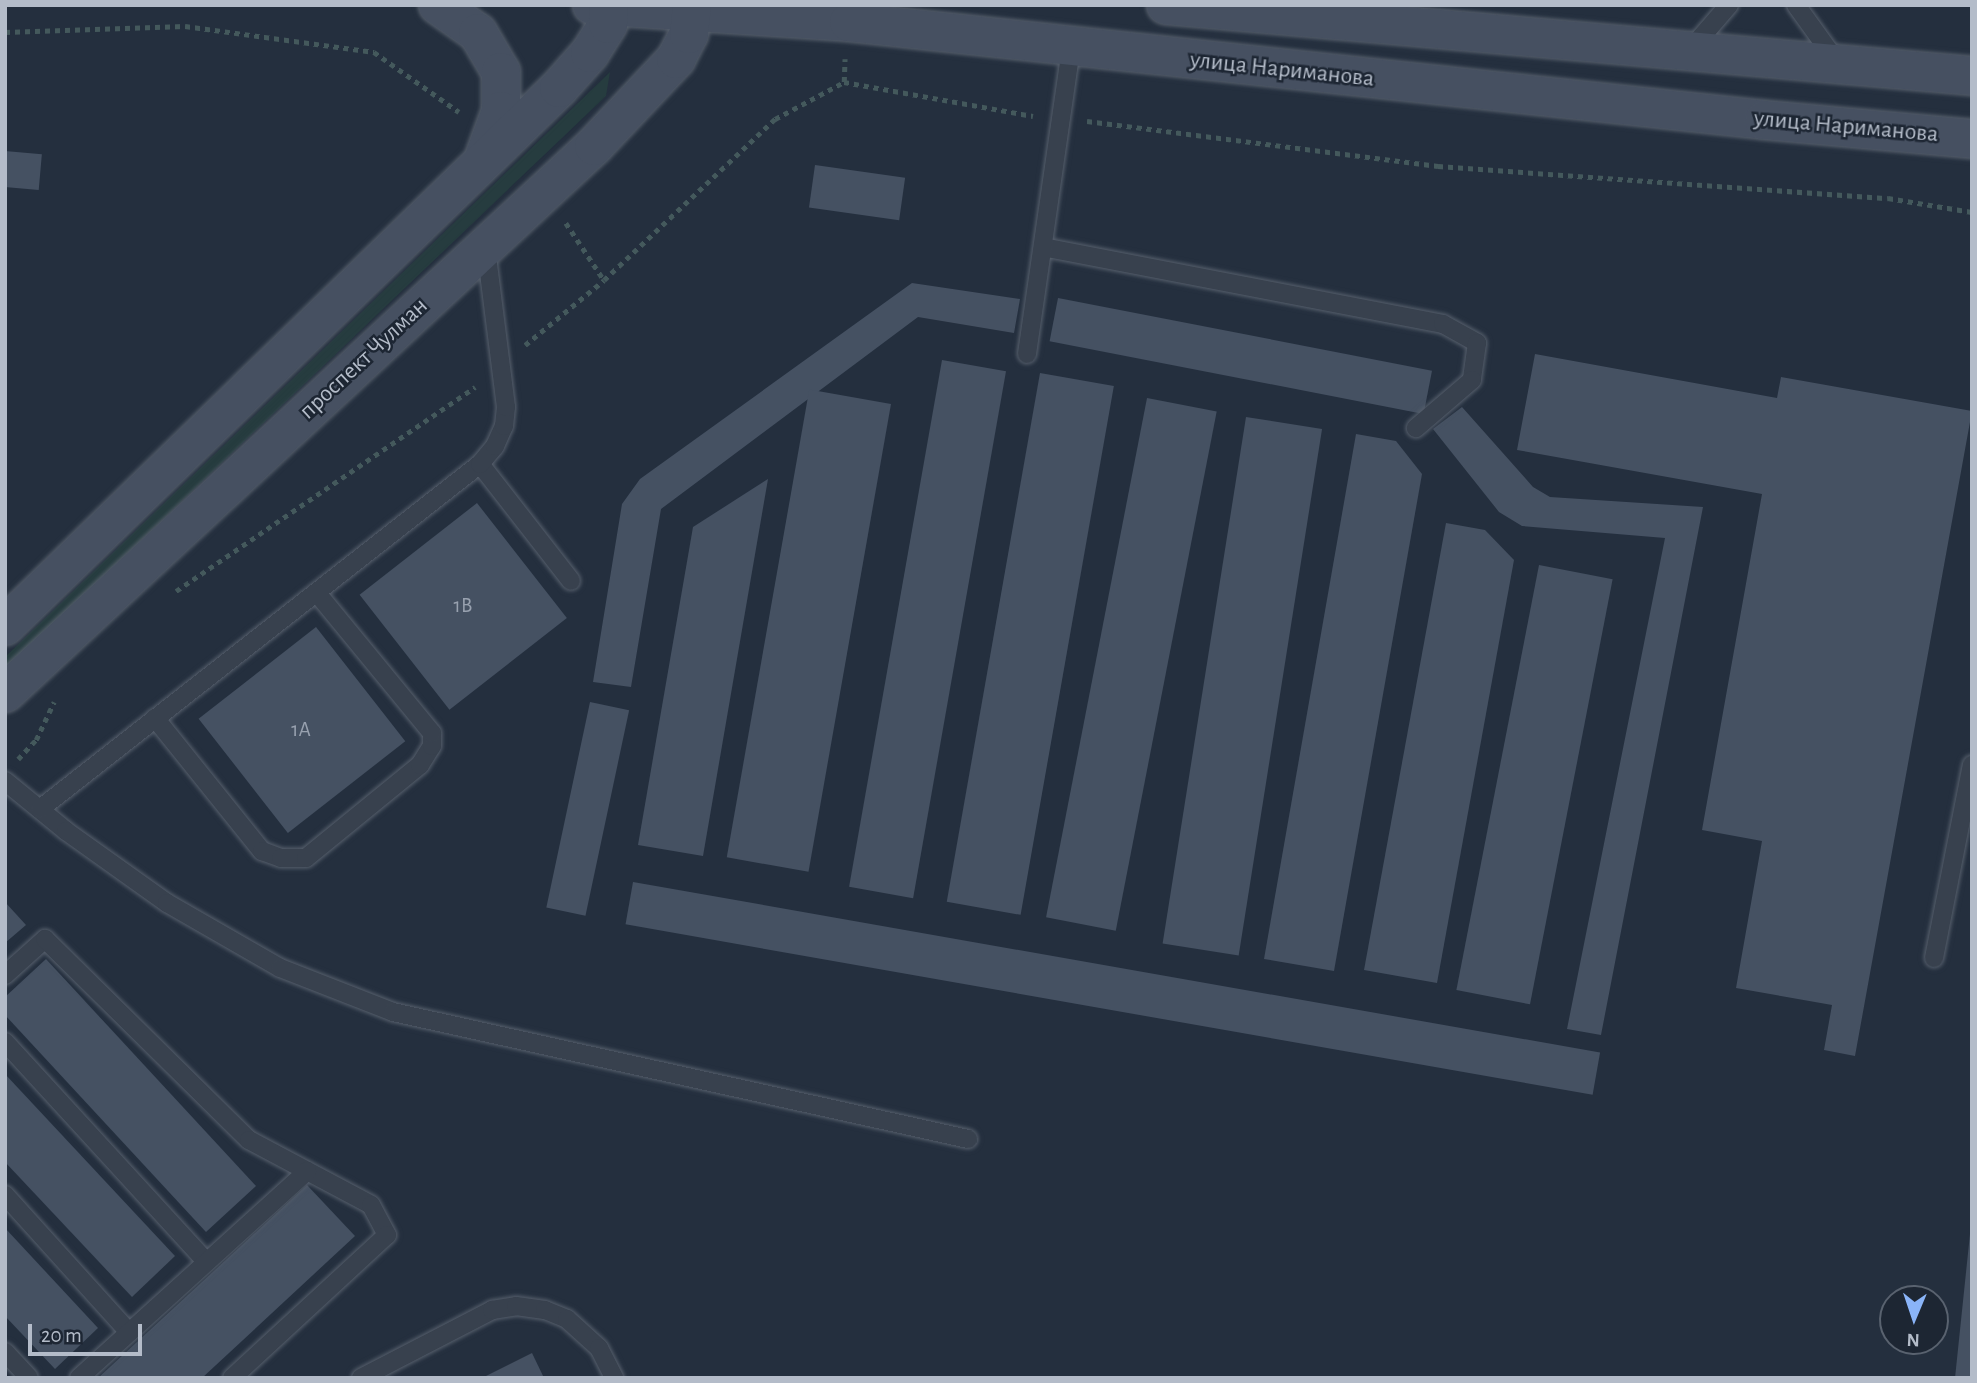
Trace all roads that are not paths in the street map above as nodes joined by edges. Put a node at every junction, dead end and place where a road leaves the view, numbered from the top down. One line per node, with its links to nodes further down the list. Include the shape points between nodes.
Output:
1 (438, 5): 12 (main road, via 478,33 501,72 501,111)
2 (1166, 5): 8 (main road)
3 (1729, 5): 8 (lane)
4 (1796, 5): 9 (lane)
5 (604, 6): 6 (main road, улица Нариманова); 12 (main road, via 608,24 590,53)
6 (692, 8): 7 (main road, улица Нариманова); 13 (main road, проспект Чулман, via 689,34 676,59 594,146)
7 (1071, 48): 11 (main road, улица Нариманова); 14 (lane)
8 (1688, 52): 9 (main road)
9 (1837, 62): 10 (main road)
10 (1972, 76)
11 (1972, 139)
12 (485, 157): 20 (main road)
13 (486, 246): 17 (lane, via 506,407 495,446); 21 (main road, проспект Чулман)
14 (1043, 247): 15 (lane); 16 (lane, via 1443,324 1477,343 1472,380)
15 (1027, 354)
16 (1416, 428)
17 (480, 464): 18 (lane); 19 (lane)
18 (571, 581)
19 (317, 593): 22 (lane); 22 (lane, via 432,733 432,746 420,765 306,858 281,858 262,851)
20 (5, 626)
21 (5, 693)
22 (155, 718): 25 (lane)
23 (1972, 765): 26 (lane)
24 (9, 772): 25 (lane)
25 (40, 809): 29 (lane, via 167,903 280,968 393,1012)
26 (1934, 958)
27 (5, 975): 30 (lane, via 45,939 249,1140)
28 (5, 1042): 32 (lane)
29 (968, 1139)
30 (307, 1171): 32 (lane); 37 (lane, via 370,1205 387,1235)
31 (5, 1195): 33 (lane)
32 (206, 1261): 33 (lane)
33 (129, 1332): 36 (lane)
34 (5, 1352): 35 (lane)
35 (29, 1378)
36 (79, 1378)
37 (232, 1378)
38 (361, 1378): 39 (lane, via 492,1310 516,1306 567,1319 599,1348)
39 (614, 1378)

